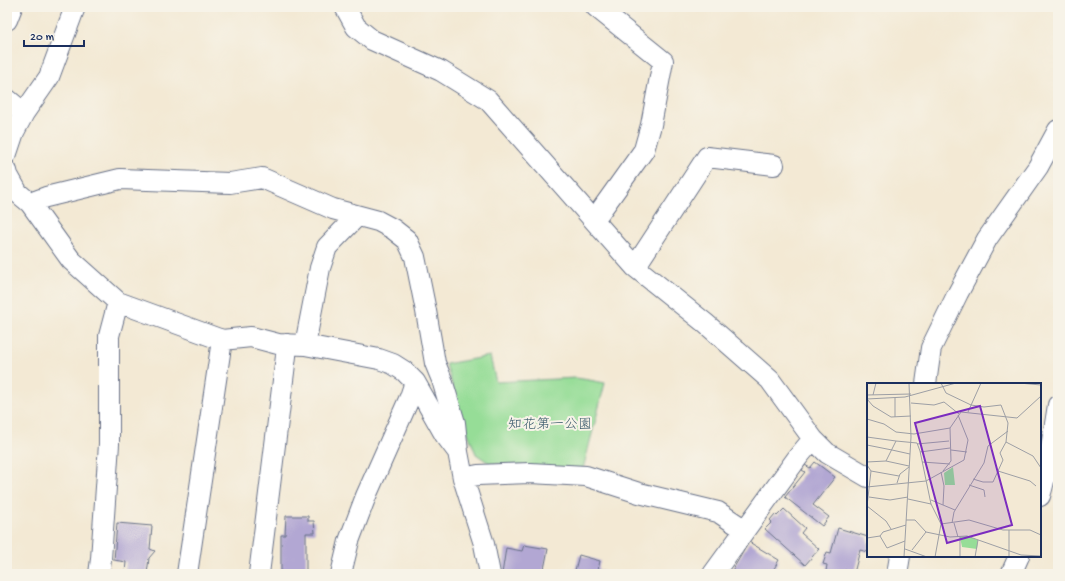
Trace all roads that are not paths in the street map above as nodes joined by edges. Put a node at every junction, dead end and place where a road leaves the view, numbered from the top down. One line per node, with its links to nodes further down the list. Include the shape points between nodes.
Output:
1 (12, 7): 5 (street)
2 (75, 7): 7 (street, via 49,77)
3 (345, 7): 14 (street, via 356,27 372,40 441,71 488,100)
4 (596, 7): 14 (street, via 663,61 644,150)
5 (7, 20)
6 (7, 99): 7 (street)
7 (24, 113): 9 (street)
8 (1058, 130): 20 (street, via 1038,167 987,239 958,293 930,348)
9 (7, 153)
10 (774, 165): 15 (street, via 707,157)
11 (7, 171): 12 (street)
12 (18, 200): 13 (street, via 46,197 120,179 230,183 262,178 333,209); 16 (street, via 71,260)
13 (357, 216): 18 (street, via 327,247); 23 (street, via 378,221 393,229 407,240 415,257 435,364 455,423)
14 (594, 220): 15 (street)
15 (635, 267): 22 (street, via 770,380)
16 (118, 302): 17 (street); 31 (street, via 109,336 109,444)
17 (222, 340): 18 (street, via 251,337 278,344); 32 (street)
18 (296, 344): 19 (street, via 379,359 404,371); 33 (street, via 286,356)
19 (415, 382): 23 (street, via 445,435); 34 (street, via 366,496)
20 (926, 383)
21 (1058, 405): 24 (street)
22 (813, 439): 25 (street, via 827,453); 28 (street)
23 (458, 452): 26 (street)
24 (1054, 459): 27 (street)
25 (867, 476)
26 (463, 478): 28 (street, via 530,473 586,476 639,493 718,512); 35 (street, via 484,544)
27 (1042, 485)
28 (745, 530): 36 (street)
29 (900, 557): 37 (street)
30 (1019, 557): 38 (street)
31 (99, 574)
32 (187, 574)
33 (258, 574)
34 (340, 574)
35 (490, 574)
36 (713, 574)
37 (897, 574)
38 (1011, 574)

